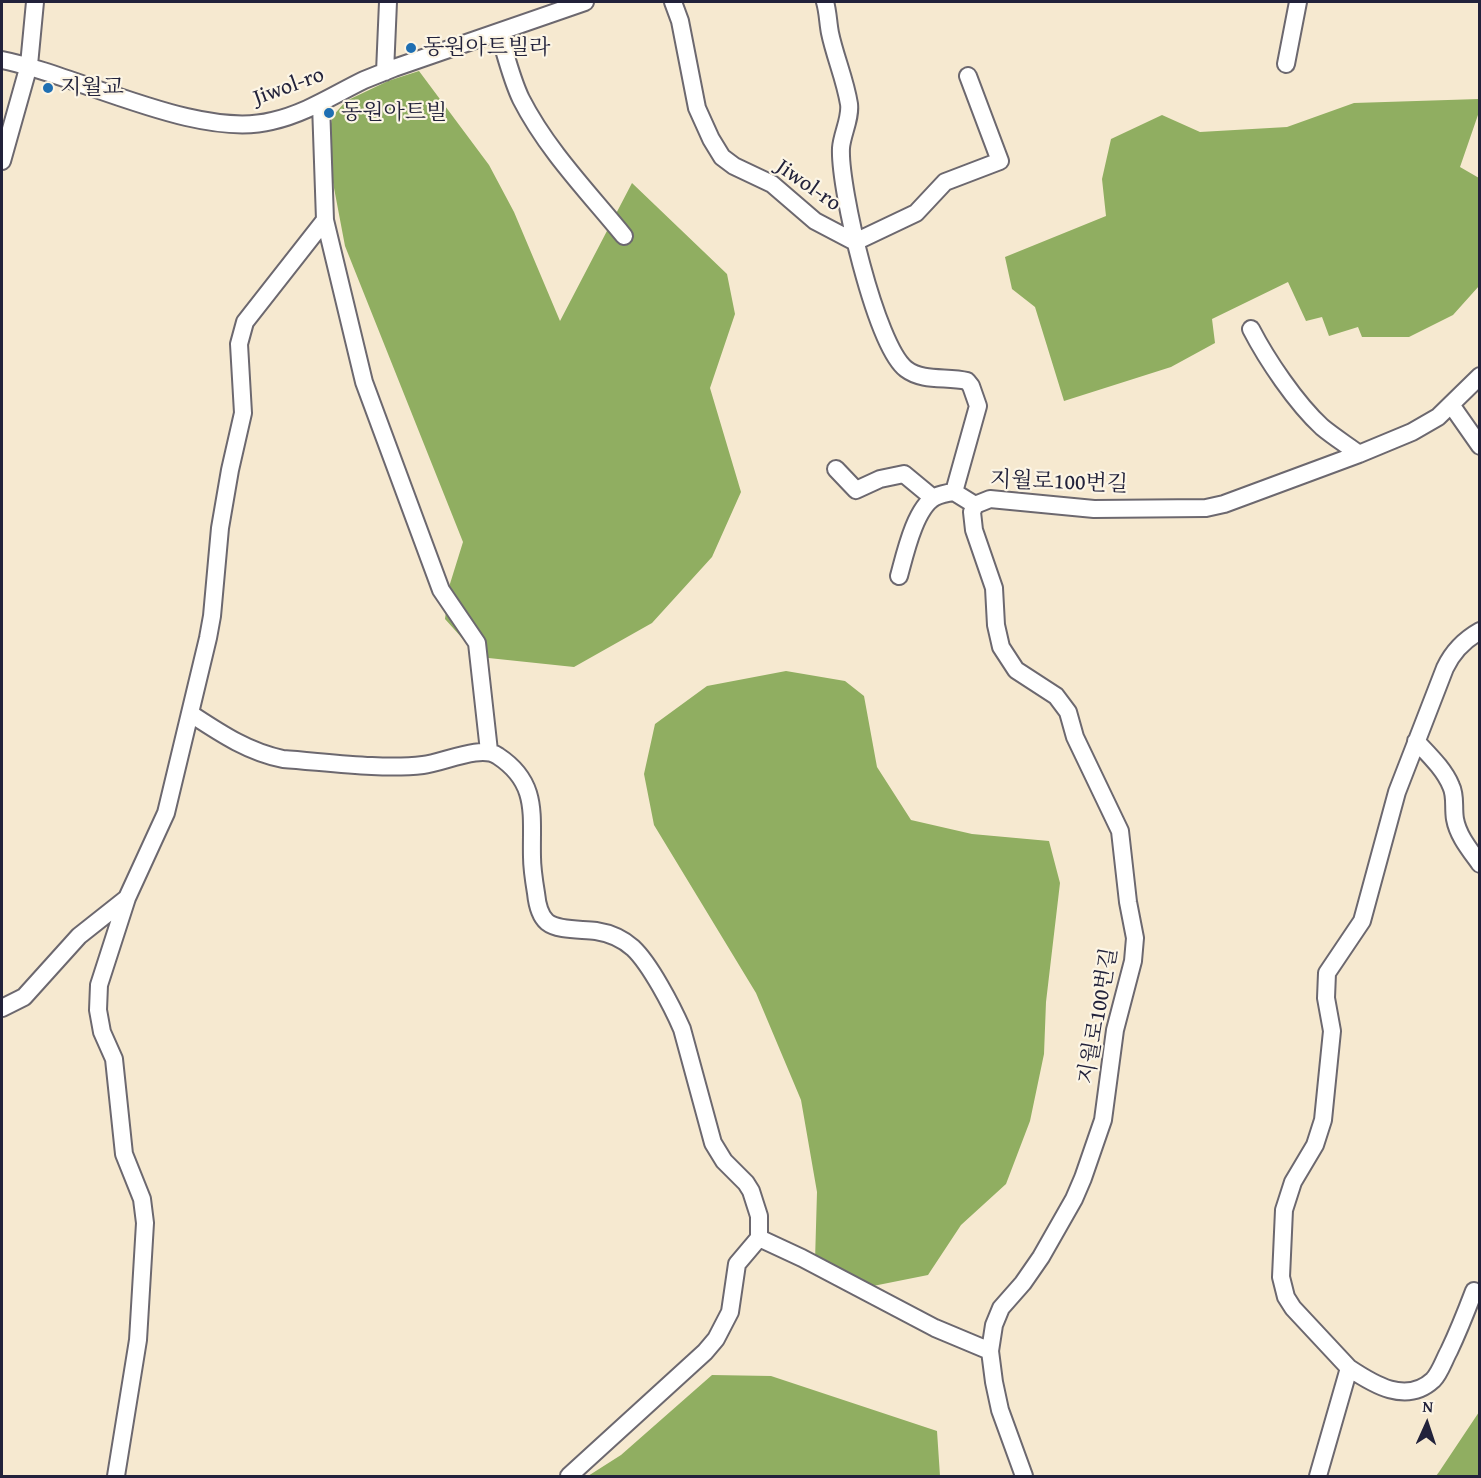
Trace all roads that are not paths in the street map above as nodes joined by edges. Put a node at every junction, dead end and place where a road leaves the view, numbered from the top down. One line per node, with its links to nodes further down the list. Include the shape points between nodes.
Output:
1 (35, 2): 10 (street)
2 (388, 2): 11 (street)
3 (585, 2): 7 (street, Jiwol-ro)
4 (673, 2): 17 (street, Jiwol-ro, via 697,108 722,157 772,184 815,221)
5 (825, 2): 17 (street, Jiwol-ro, via 849,106 841,148 842,178)
6 (1298, 2): 9 (street)
7 (499, 33): 11 (street, Jiwol-ro); 16 (street, via 517,89 543,137)
8 (2, 60): 10 (street, Jiwol-ro)
9 (1286, 64)
10 (29, 65): 13 (street, Jiwol-ro, via 152,107 230,124 270,122); 14 (street)
11 (385, 72): 13 (street, Jiwol-ro)
12 (968, 76): 17 (street, via 1000,161 945,182 916,213)
13 (321, 104): 15 (street)
14 (2, 161)
15 (325, 220): 29 (street, via 242,331 239,357 243,413 220,528 212,616); 31 (street, via 364,382 441,590 477,643)
16 (624, 236)
17 (855, 242): 24 (street, Jiwol-ro, via 875,307 904,368 915,375 959,379 971,386 978,406)
18 (1251, 329): 22 (street, via 1310,414)
19 (1479, 376): 20 (street, 지월로100번길)
20 (1452, 406): 21 (street); 22 (street, 지월로100번길, via 1412,432)
21 (1479, 446)
22 (1359, 454): 26 (street, 지월로100번길, via 1239,500 1206,508 1094,509 990,500)
23 (836, 469): 25 (street, via 856,490 904,474)
24 (954, 492): 25 (street); 26 (street)
25 (933, 498): 27 (street, via 922,509)
26 (975, 505): 37 (street, 지월로100번길, via 974,530 994,588 1001,647 1016,670 1056,696 1068,712 1075,737 1120,831 1135,938 1112,1047 1107,1099 1083,1178 1041,1257 997,1316)
27 (898, 576)
28 (1479, 631): 30 (street, via 1450,656)
29 (191, 714): 31 (street, via 242,745 283,759 401,766); 33 (street, via 166,813)
30 (1416, 741): 32 (street, via 1452,786 1458,831); 38 (street, via 1397,792 1362,921 1328,973 1326,998 1332,1031 1323,1120 1284,1210 1281,1277 1286,1297 1302,1320)
31 (489, 751): 35 (street, via 523,781 531,800 533,872 542,915 549,923 612,935 632,947 675,1013 713,1143 751,1191 759,1216)
32 (1479, 864)
33 (127, 898): 34 (street, via 79,936 24,997); 39 (street, via 99,985 98,1010 102,1032 114,1059 124,1154 142,1199 145,1223 138,1340)
34 (2, 1008)
35 (759, 1238): 37 (street, via 935,1328); 40 (street, via 737,1264 730,1312 716,1340)
36 (1474, 1291): 38 (street, via 1462,1325 1434,1379 1424,1386 1401,1392 1391,1390)
37 (990, 1351): 41 (street, 지월로100번길, via 1000,1410)
38 (1348, 1368): 42 (street)
39 (116, 1476)
40 (569, 1476)
41 (1024, 1476)
42 (1318, 1476)

